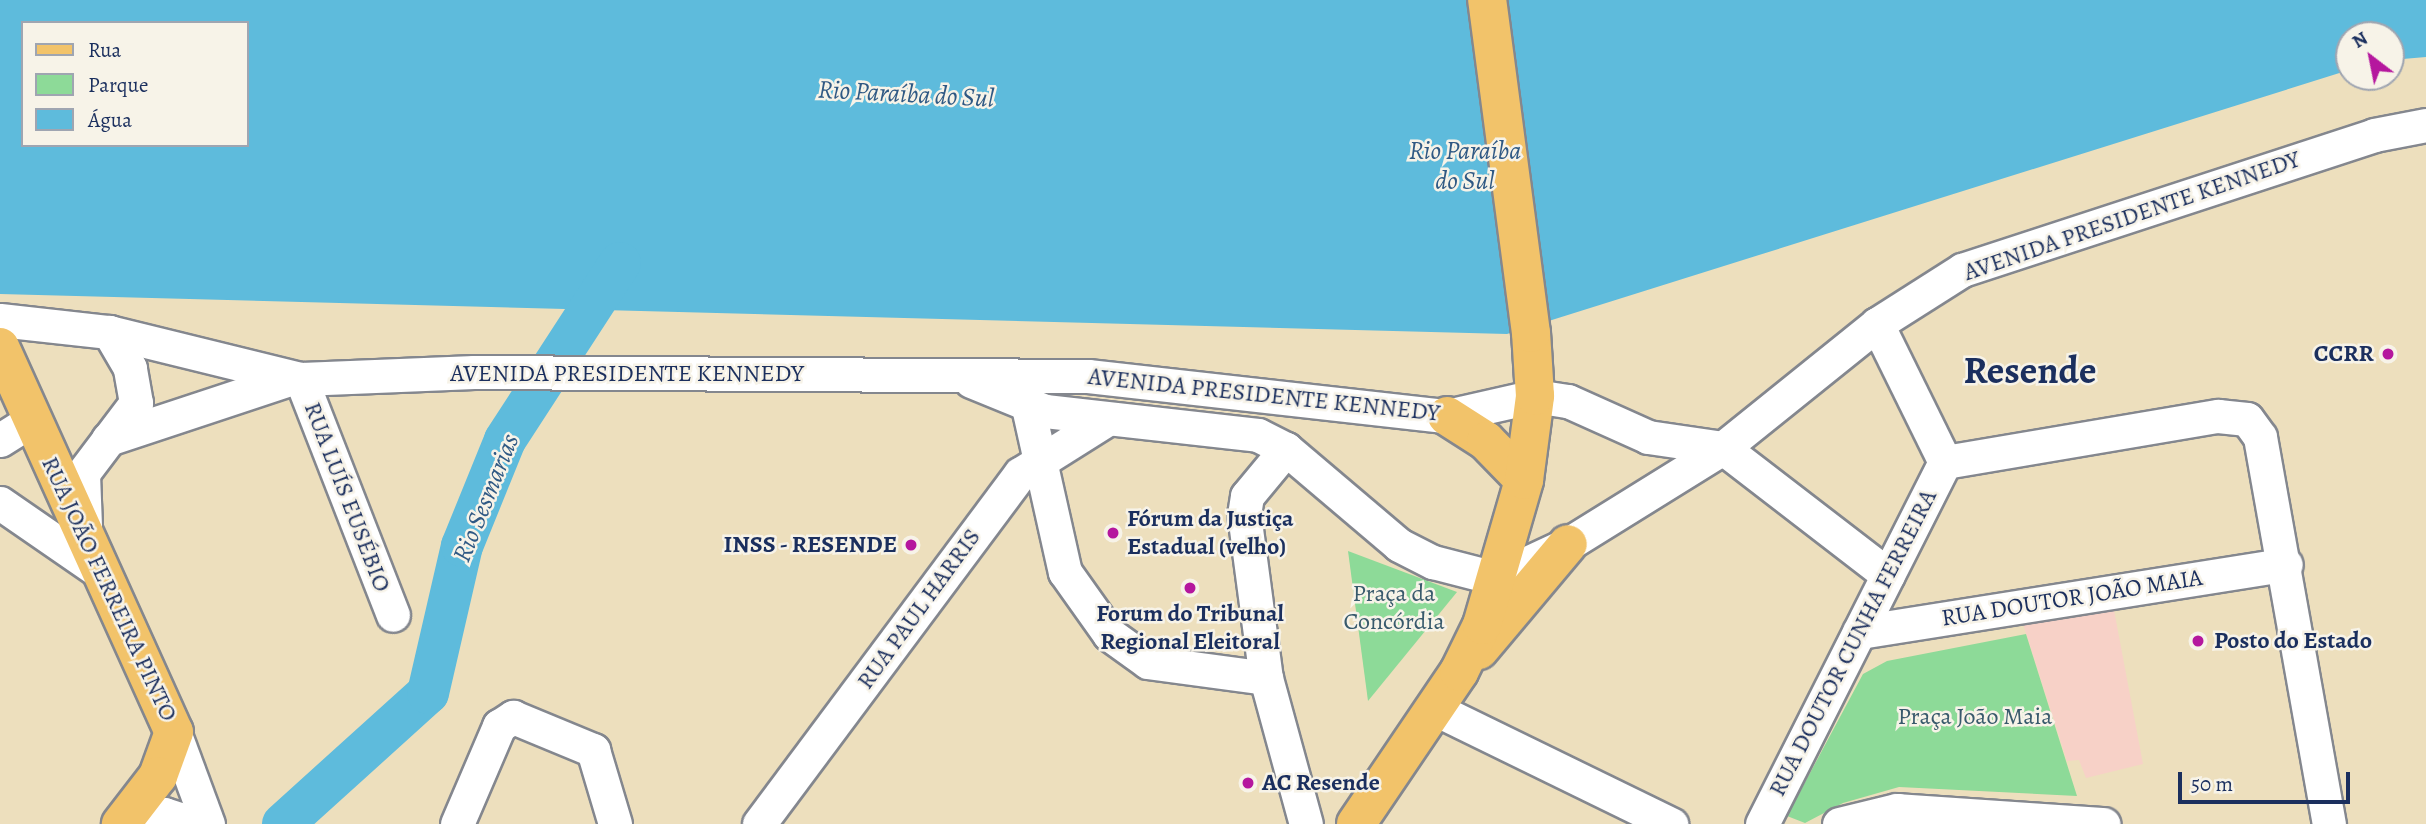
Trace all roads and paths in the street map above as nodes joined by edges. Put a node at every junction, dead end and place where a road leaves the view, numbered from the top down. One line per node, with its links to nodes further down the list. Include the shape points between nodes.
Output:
1 (1487, 0): 10 (main road, via 1531,333)
2 (2426, 125): 4 (street, AVENIDA PRESIDENTE KENNEDY, via 2374,135 1981,262)
3 (0, 320): 5 (street, AVENIDA PRESIDENTE KENNEDY)
4 (1877, 324): 17 (street, AVENIDA PRESIDENTE KENNEDY); 20 (street)
5 (108, 332): 9 (street, AVENIDA PRESIDENTE KENNEDY); 16 (street, via 131,368 136,403)
6 (0, 346): 14 (main road, RUA JOÃO FERREIRA PINTO)
7 (1088, 376): 8 (street, AVENIDA PRESIDENTE KENNEDY); 12 (street, AVENIDA PRESIDENTE KENNEDY); 13 (street, via 1076,394)
8 (962, 377): 9 (street, AVENIDA PRESIDENTE KENNEDY, via 605,371); 11 (street, AVENIDA PRESIDENTE KENNEDY)
9 (297, 378): 16 (street, AVENIDA PRESIDENTE KENNEDY); 29 (street, RUA LUÍS EUSÉBIO)
10 (1535, 396): 12 (street, AVENIDA PRESIDENTE KENNEDY); 17 (street, AVENIDA PRESIDENTE KENNEDY, via 1568,401 1648,437); 21 (main road)
11 (1028, 407): 13 (street, AVENIDA PRESIDENTE KENNEDY); 19 (street)
12 (1447, 416): 21 (main road, via 1486,441)
13 (1092, 419): 18 (street, AVENIDA PRESIDENTE KENNEDY, via 1258,435); 19 (street, RUA PAUL HARRIS)
14 (32, 420): 15 (street); 23 (main road, RUA JOÃO FERREIRA PINTO)
15 (0, 440)
16 (105, 440): 23 (street, via 83,473)
17 (1723, 447): 24 (street, AVENIDA PRESIDENTE KENNEDY); 27 (street)
18 (1286, 449): 28 (street, AVENIDA PRESIDENTE KENNEDY, via 1399,545); 32 (street, via 1247,496 1244,514)
19 (1040, 458): 32 (street, via 1065,572 1109,634 1148,662); 41 (street, RUA PAUL HARRIS, via 1005,492)
20 (1945, 462): 25 (street, via 2235,415 2260,437); 27 (street, RUA DOUTOR CUNHA FERREIRA)
21 (1524, 480): 28 (main road)
22 (0, 503): 26 (street)
23 (86, 539): 26 (main road, RUA JOÃO FERREIRA PINTO)
24 (1568, 544): 28 (street, AVENIDA PRESIDENTE KENNEDY); 31 (main road)
25 (2286, 564): 30 (street, RUA DOUTOR JOÃO MAIA); 49 (street)
26 (103, 574): 34 (main road, RUA JOÃO FERREIRA PINTO)
27 (1888, 575): 30 (street, RUA DOUTOR CUNHA FERREIRA)
28 (1493, 582): 31 (main road); 43 (main road)
29 (393, 615)
30 (1858, 632): 46 (street, RUA DOUTOR CUNHA FERREIRA)
31 (1459, 672): 33 (main road)
32 (1266, 678): 42 (street)
33 (1435, 709): 44 (main road); 45 (street)
34 (174, 732): 35 (main road, RUA JOÃO FERREIRA PINTO, via 158,776); 38 (street)
35 (121, 824)
36 (127, 824): 37 (street, via 164,814)
37 (195, 824)
38 (208, 824)
39 (457, 824): 40 (street, via 499,726 513,717 593,750)
40 (615, 824)
41 (759, 824)
42 (1306, 824)
43 (1329, 824)
44 (1356, 824)
45 (1671, 824)
46 (1762, 824)
47 (1839, 824): 48 (street, via 1897,810)
48 (2104, 824)
49 (2329, 824)

